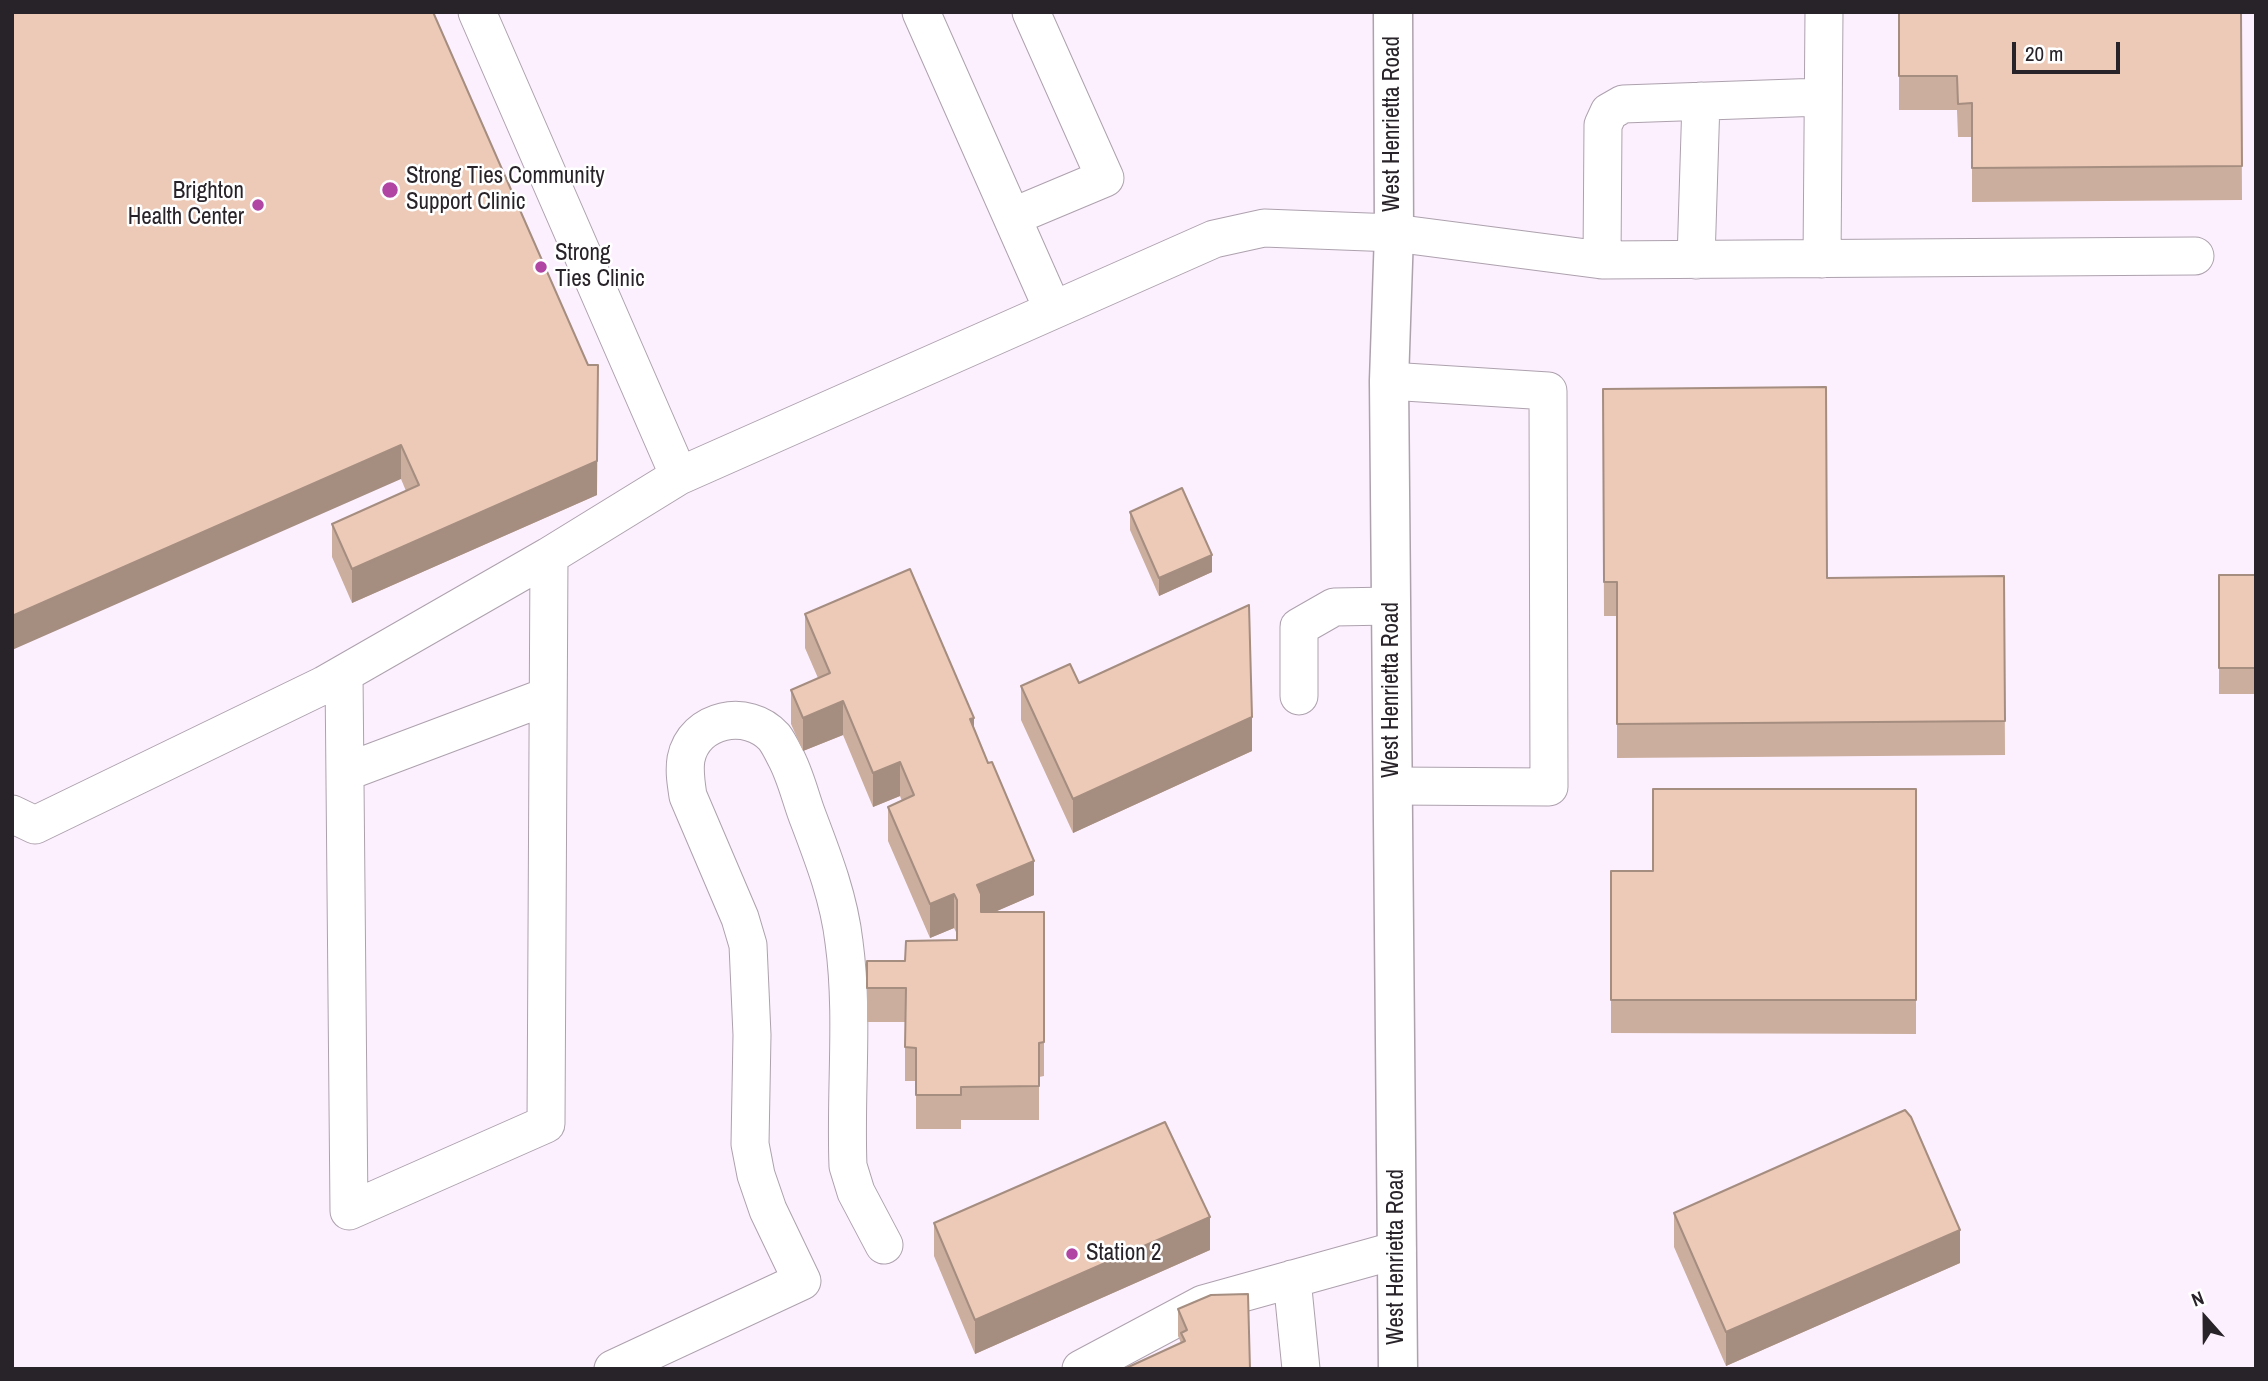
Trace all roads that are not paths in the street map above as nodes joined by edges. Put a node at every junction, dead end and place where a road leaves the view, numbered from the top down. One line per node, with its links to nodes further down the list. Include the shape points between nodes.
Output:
1 (477, 12): 16 (lane)
2 (921, 12): 8 (lane)
3 (1031, 12): 8 (lane, via 1105,178)
4 (1393, 12): 9 (main road, West Henrietta Road)
5 (1824, 12): 6 (lane)
6 (1822, 97): 7 (lane); 11 (lane)
7 (1701, 101): 12 (lane, via 1623,104 1609,112 1603,125); 13 (lane)
8 (1012, 217): 14 (lane)
9 (1394, 233): 12 (lane); 14 (lane, via 1264,228 1214,239); 15 (main road, West Henrietta Road)
10 (2195, 256): 11 (lane)
11 (1822, 259): 13 (lane)
12 (1602, 260): 13 (lane)
13 (1696, 260)
14 (1053, 310): 16 (lane)
15 (1389, 381): 18 (main road, West Henrietta Road); 23 (lane, via 1548,391 1549,787)
16 (679, 476): 17 (lane)
17 (548, 556): 19 (lane); 20 (lane)
18 (1391, 606): 21 (lane, via 1334,607 1300,627); 23 (main road, West Henrietta Road)
19 (344, 674): 22 (lane); 24 (lane, via 35,825)
20 (548, 696): 22 (lane); 22 (lane, via 546,1124 349,1212)
21 (1300, 696)
22 (346, 772)
23 (1393, 786): 26 (main road, West Henrietta Road)
24 (12, 814)
25 (884, 1245): 28 (lane, via 856,1192 848,1166 845,944 837,900 786,757 773,736 736,719 711,725 698,734 687,756 688,796 748,945 750,1144 768,1210 802,1281)
26 (1397, 1250): 27 (lane); 31 (main road, West Henrietta Road)
27 (1293, 1279): 29 (lane, via 1203,1304); 30 (lane)
28 (613, 1369)
29 (1082, 1369)
30 (1301, 1369)
31 (1398, 1369)

